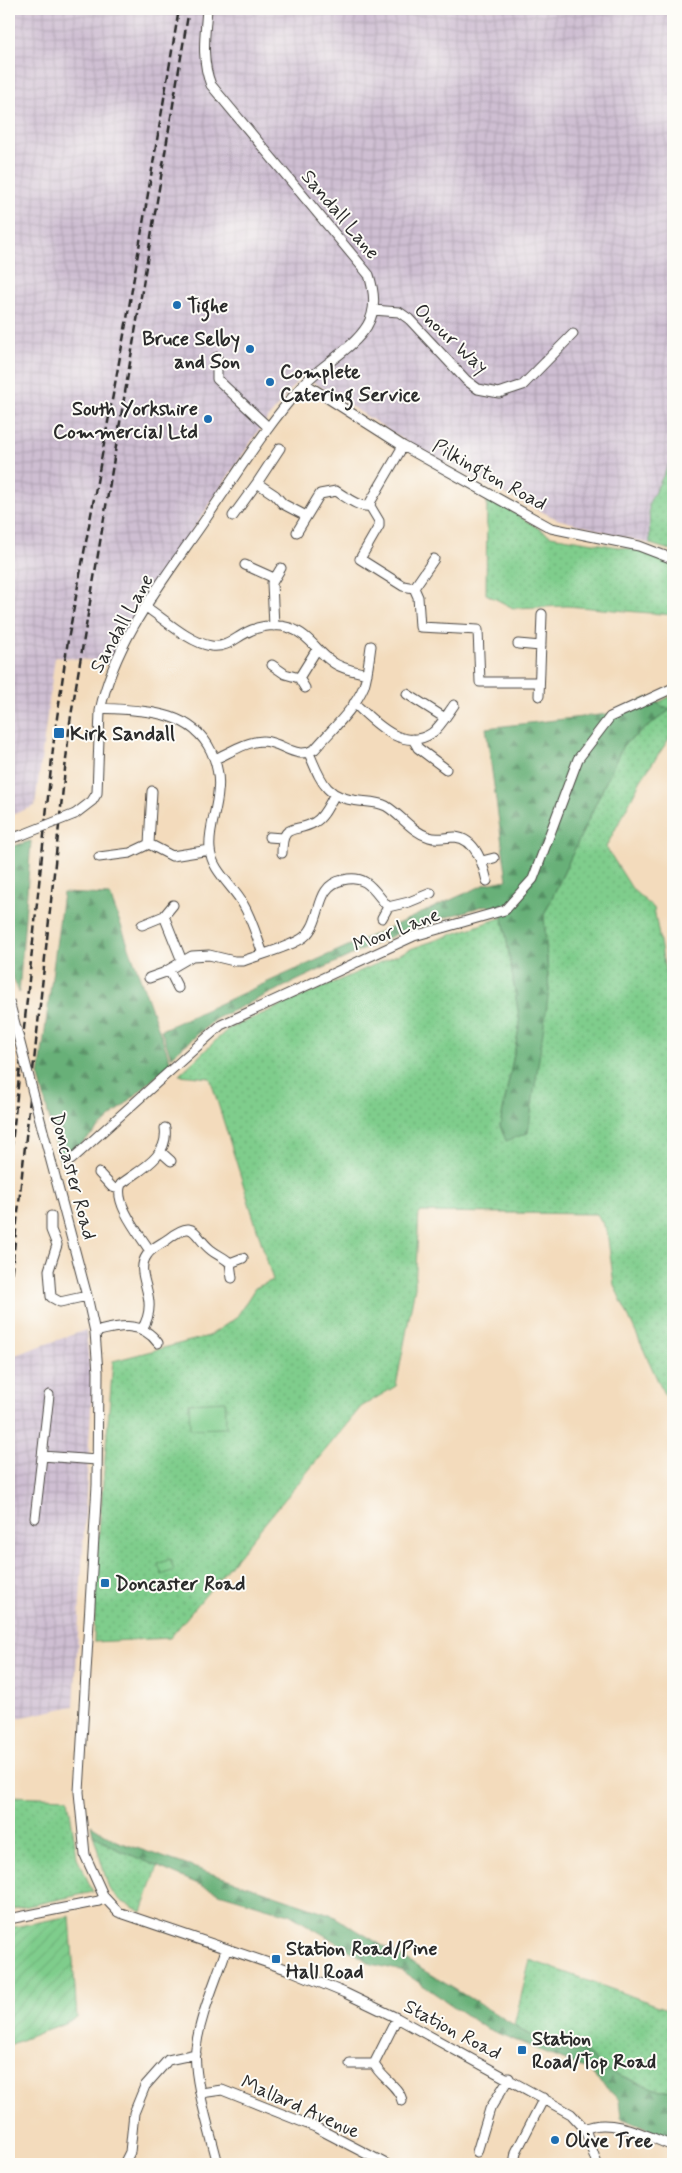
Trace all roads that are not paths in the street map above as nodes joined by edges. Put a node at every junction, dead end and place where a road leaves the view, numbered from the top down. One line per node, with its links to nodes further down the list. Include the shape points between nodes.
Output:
1 (208, 9): 2 (street, Sandall Lane, via 204,57 211,85 369,275 374,289)
2 (373, 310): 3 (street, Onour Way, via 399,312 409,319 466,380 478,389 490,392 499,393 524,385); 5 (street, Sandall Lane, via 367,326 357,338)
3 (573, 334)
4 (216, 356): 6 (street, via 217,379)
5 (304, 383): 6 (street, Sandall Lane); 7 (street, Pilkington Road)
6 (268, 427): 20 (street, Sandall Lane)
7 (403, 446): 10 (street); 15 (street, Pilkington Road, via 551,528 639,546)
8 (280, 448): 9 (street)
9 (257, 483): 11 (street); 12 (street, via 283,504)
10 (370, 506): 12 (street, via 333,491 318,496); 19 (street, via 379,526 360,559 396,582)
11 (233, 516)
12 (306, 516): 13 (street)
13 (297, 532)
14 (434, 559): 19 (street)
15 (673, 559)
16 (245, 565): 18 (street)
17 (281, 568): 18 (street)
18 (274, 578): 22 (street)
19 (414, 588): 30 (street, via 418,597 420,627 478,630 480,682)
20 (146, 607): 22 (street, via 194,640 213,647 232,642 254,629); 37 (street, Sandall Lane, via 114,665)
21 (542, 614): 25 (street)
22 (274, 626): 26 (street, via 290,628)
23 (518, 644): 25 (street)
24 (371, 646): 28 (street)
25 (541, 646): 30 (street)
26 (317, 649): 28 (street, via 340,667); 29 (street)
27 (272, 665): 29 (street)
28 (367, 674): 35 (street)
29 (299, 678): 31 (street)
30 (539, 682): 34 (street)
31 (305, 688)
32 (673, 688): 69 (street, Moor Lane, via 610,717 603,724 578,759 533,879 505,910 414,936 221,1025)
33 (407, 694): 38 (street)
34 (539, 696)
35 (354, 703): 39 (street, via 389,733 402,739); 40 (street)
36 (454, 705): 38 (street)
37 (100, 708): 41 (street, via 173,716 197,730); 47 (street, Sandall Lane, bridge, via 97,793 92,801 75,814)
38 (445, 718): 39 (street, via 433,732)
39 (413, 739): 42 (street, via 418,748)
40 (309, 753): 41 (street, via 301,754 263,741); 44 (street, via 321,782)
41 (214, 758): 49 (street, via 219,791)
42 (446, 769)
43 (152, 790): 48 (street)
44 (334, 796): 46 (street, via 316,821 292,829); 53 (street, via 384,805 430,838 463,840)
45 (269, 838): 46 (street)
46 (282, 838): 50 (street)
47 (9, 839)
48 (149, 844): 49 (street, via 172,856); 51 (street, via 130,853)
49 (210, 850): 61 (street, via 219,871 245,907)
50 (282, 853)
51 (99, 857)
52 (494, 858): 53 (street)
53 (482, 861): 54 (street)
54 (487, 881)
55 (431, 893): 57 (street)
56 (173, 905): 58 (street)
57 (388, 907): 59 (street); 61 (street, via 365,881 358,878 333,882 317,907 312,928 304,937)
58 (164, 916): 60 (street); 62 (street)
59 (382, 918)
60 (142, 925)
61 (263, 954): 62 (street, via 234,962 209,955 192,956)
62 (182, 961): 63 (street)
63 (169, 970): 64 (street); 65 (street)
64 (150, 978)
65 (178, 988)
66 (9, 1001): 78 (street, Doncaster Road, bridge)
67 (165, 1128): 68 (street)
68 (161, 1152): 70 (street); 72 (street, via 121,1184)
69 (71, 1160)
70 (171, 1161)
71 (99, 1173): 72 (street)
72 (119, 1190): 74 (street, via 122,1206)
73 (50, 1216): 78 (street, via 57,1245 49,1270 51,1297 60,1302)
74 (150, 1251): 76 (street, via 184,1229 195,1232 211,1250); 79 (street, via 142,1271 150,1299 149,1316)
75 (242, 1258): 76 (street)
76 (230, 1263): 77 (street)
77 (232, 1278)
78 (87, 1296): 80 (street, Doncaster Road)
79 (142, 1329): 80 (street, via 125,1326); 81 (street)
80 (95, 1332): 84 (street, Doncaster Road)
81 (158, 1343)
82 (49, 1395): 83 (street)
83 (42, 1456): 84 (street); 85 (street)
84 (97, 1460): 86 (street, Doncaster Road, via 79,1792 85,1855)
85 (35, 1518)
86 (104, 1897): 87 (street, via 99,1901); 88 (street, Station Road, via 118,1912)
87 (9, 1919)
88 (226, 1950): 89 (street, Station Road, via 292,1971); 90 (street, via 199,2031)
89 (397, 2018): 92 (street); 93 (street, Station Road)
90 (196, 2054): 94 (street); 100 (street, via 168,2060 145,2086 134,2113 130,2152)
91 (350, 2064): 92 (street)
92 (374, 2064): 96 (street)
93 (509, 2078): 95 (street, Station Road); 99 (street, via 490,2108)
94 (201, 2093): 101 (street); 102 (street, Mallard Avenue, via 222,2090 315,2127)
95 (544, 2098): 97 (street, Station Road, via 571,2114); 103 (street, via 516,2152)
96 (402, 2101)
97 (585, 2129): 98 (street, via 601,2124 616,2126); 104 (street)
98 (673, 2146)
99 (477, 2152)
100 (124, 2164)
101 (218, 2164)
102 (386, 2164)
103 (514, 2164)
104 (597, 2164)

